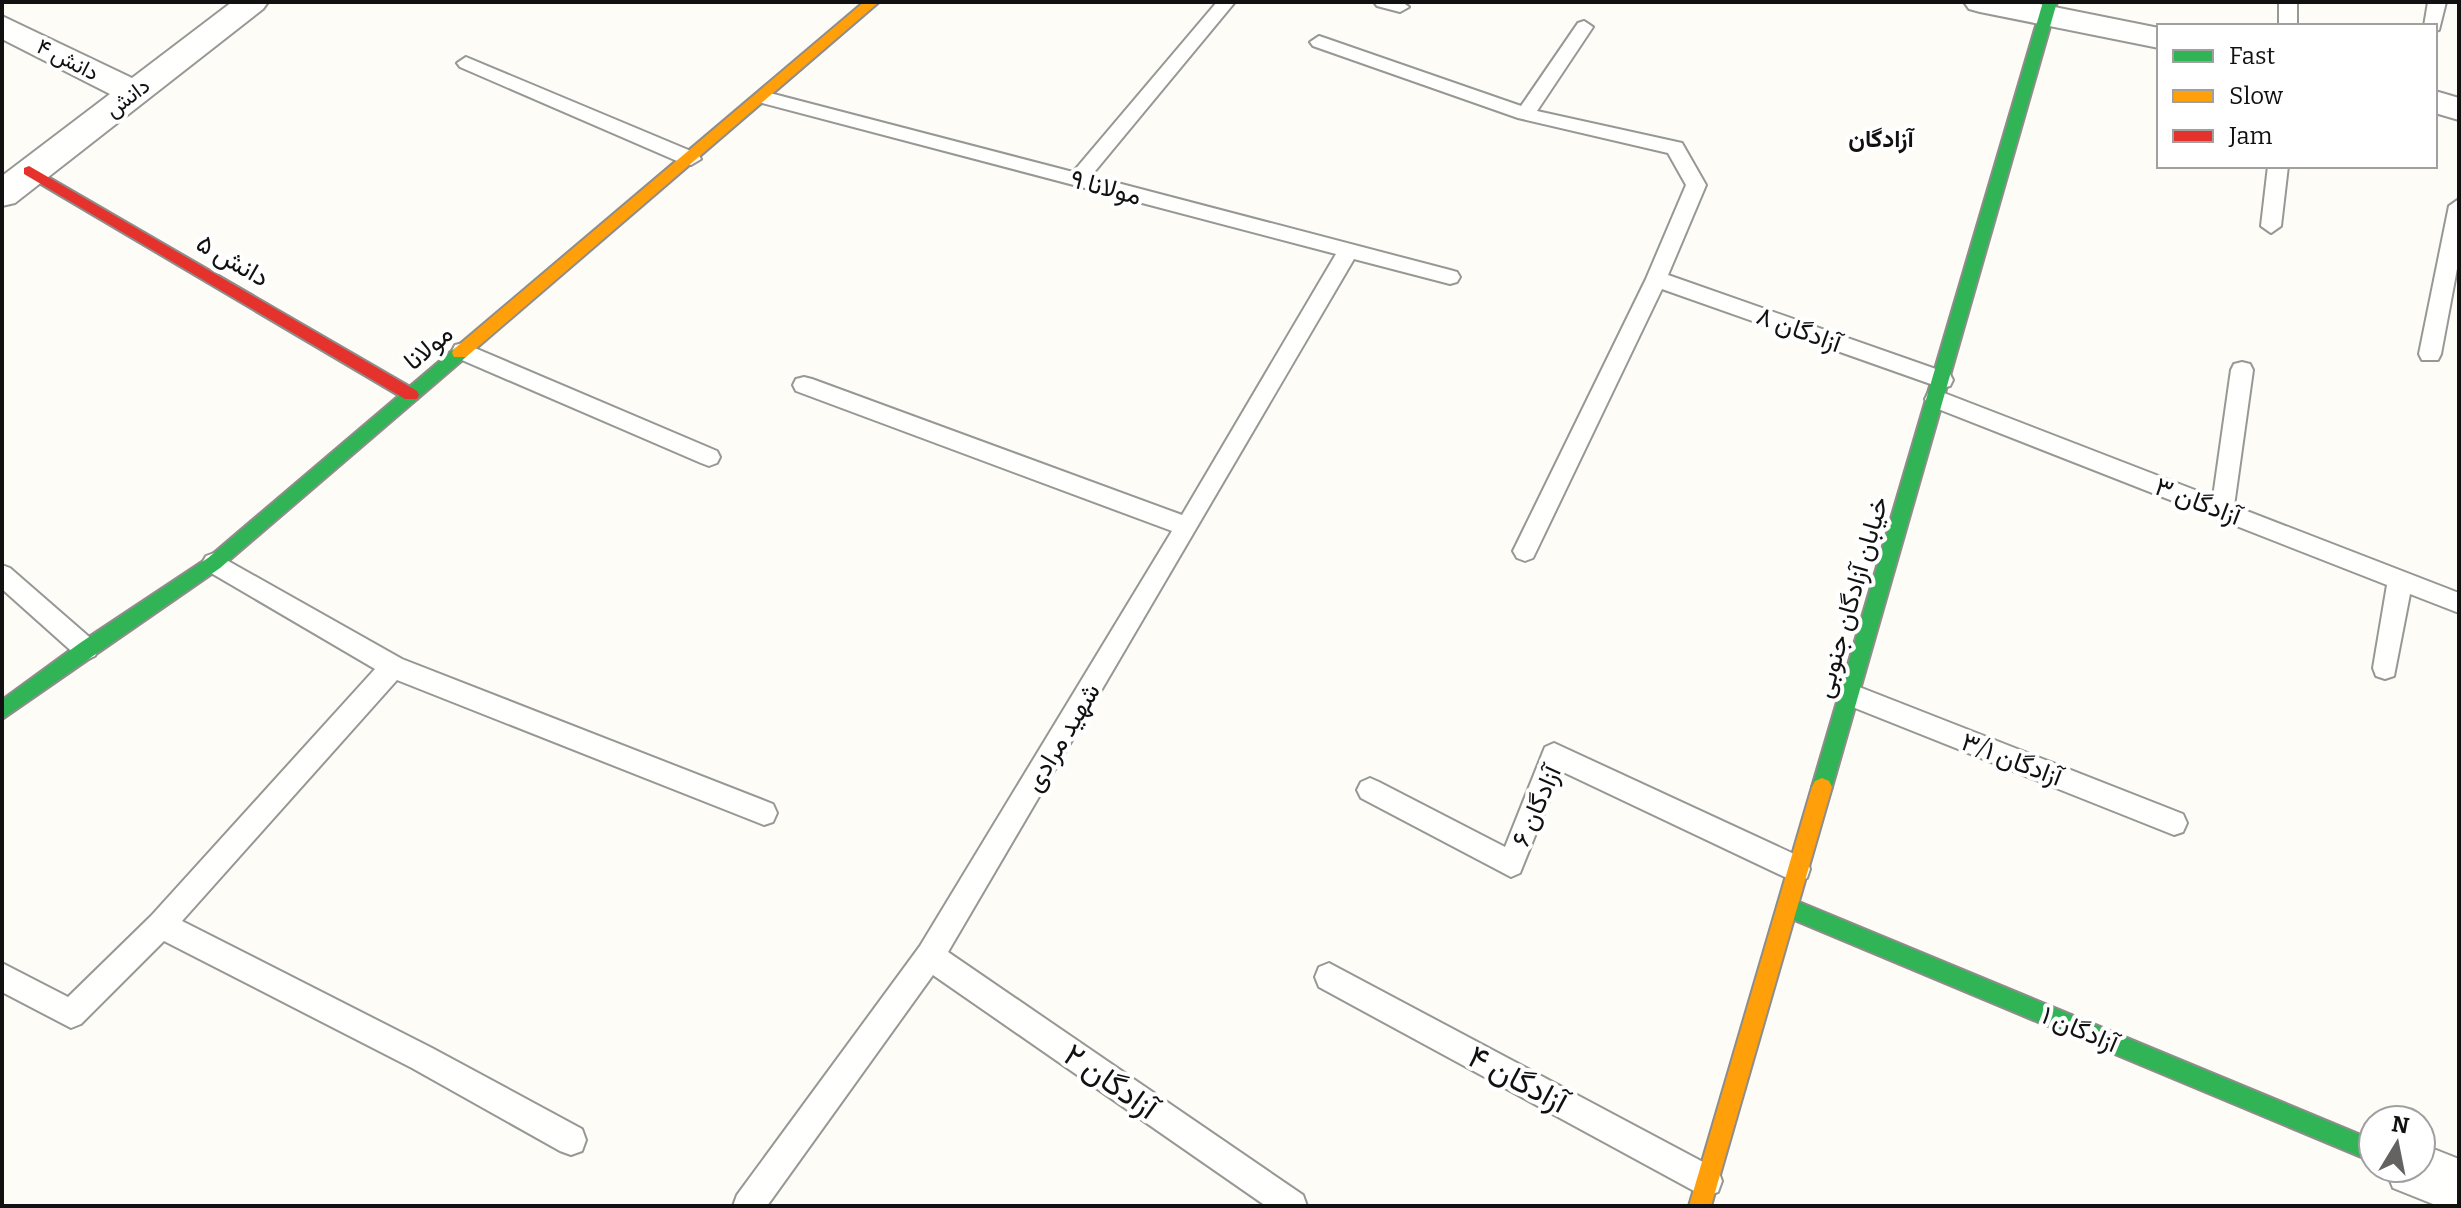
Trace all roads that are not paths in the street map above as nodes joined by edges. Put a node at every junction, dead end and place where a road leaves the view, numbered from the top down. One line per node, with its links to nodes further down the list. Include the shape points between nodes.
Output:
1 (252, 2): 15 (street, دانش)
2 (872, 2): 16 (street, مولانا)
3 (1226, 2): 23 (lane)
4 (1980, 2): 7 (street)
5 (2288, 2): 8 (lane)
6 (2437, 2): 9 (lane)
7 (2048, 8): 12 (street); 34 (street, خیابان آزادگان جنوبی)
8 (2288, 24)
9 (2433, 24)
10 (2, 26): 15 (street, دانش ۴)
11 (1584, 27): 19 (lane)
12 (2157, 37)
13 (1319, 42): 19 (lane)
14 (466, 63): 20 (lane)
15 (133, 92): 22 (street, دانش)
16 (762, 97): 20 (street, مولانا); 23 (lane, مولانا ۹)
17 (2437, 103): 18 (street)
18 (2459, 109)
19 (1525, 114): 29 (lane, via 1675,148 1696,185)
20 (691, 159): 30 (street, مولانا)
21 (2278, 168): 26 (lane)
22 (29, 171): 24 (street, دانش); 35 (street, دانش ۵)
23 (1078, 179): 27 (lane, مولانا ۹)
24 (2, 194)
25 (2459, 206): 31 (lane)
26 (2271, 226)
27 (1349, 250): 28 (lane, مولانا ۹); 38 (lane, شهید مرادی)
28 (1450, 277)
29 (1656, 279): 34 (lane, آزادگان ۸); 39 (lane)
30 (463, 351): 35 (street, مولانا); 36 (lane)
31 (2430, 354)
32 (2242, 370): 37 (lane)
33 (804, 385): 38 (lane)
34 (1939, 389): 37 (lane, آزادگان ۳); 47 (street, خیابان آزادگان جنوبی)
35 (411, 395): 40 (street, مولانا)
36 (709, 457)
37 (2222, 511): 42 (lane, آزادگان ۳)
38 (1187, 527): 55 (lane, شهید مرادی)
39 (1525, 551)
40 (214, 563): 44 (street, مولانا); 45 (lane)
41 (2, 575): 44 (lane)
42 (2400, 581): 43 (lane, آزادگان ۳); 46 (lane)
43 (2459, 603)
44 (86, 649): 48 (street, مولانا)
45 (393, 667): 50 (lane); 54 (lane)
46 (2385, 668)
47 (1849, 694): 51 (lane, آزادگان ۳/۱); 52 (street, خیابان آزادگان جنوبی)
48 (2, 711)
49 (1370, 790): 52 (lane, آزادگان ۶, via 1511,864 1554,755)
50 (764, 813)
51 (2174, 823)
52 (1797, 869): 53 (street, خیابان آزادگان جنوبی)
53 (1787, 907): 59 (street, آزادگان ۱); 62 (street, خیابان آزادگان جنوبی)
54 (161, 925): 56 (lane, via 71,1014); 58 (lane)
55 (930, 956): 63 (lane, شهید مرادی); 64 (lane, آزادگان ۲)
56 (2, 977)
57 (1329, 977): 62 (lane, آزادگان ۴)
58 (571, 1140)
59 (2357, 1144)
60 (2437, 1178): 61 (street)
61 (2459, 1187)
62 (1703, 1193)
63 (748, 1206)
64 (1292, 1206)

